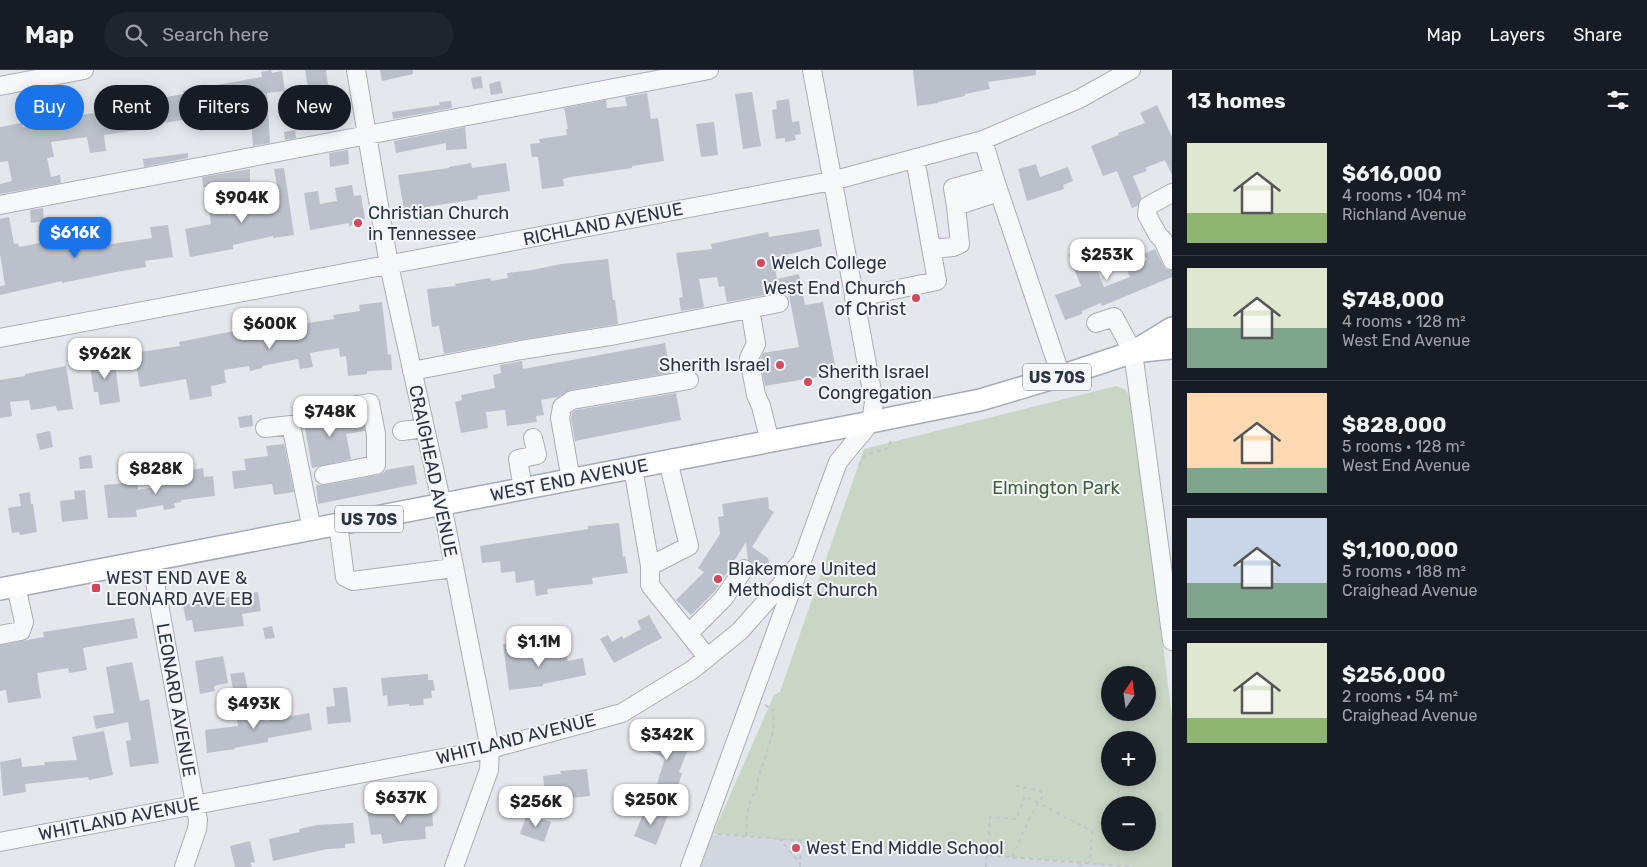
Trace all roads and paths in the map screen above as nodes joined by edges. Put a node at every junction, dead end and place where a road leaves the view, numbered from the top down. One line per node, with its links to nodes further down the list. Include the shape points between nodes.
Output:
1 (84, 70): 6 (street)
2 (356, 70): 7 (street, CRAIGHEAD AVENUE)
3 (709, 70): 7 (street)
4 (812, 70): 10 (street)
5 (1132, 70): 8 (street, RICHLAND AVENUE, via 1079,98)
6 (0, 86)
7 (367, 135): 13 (street); 16 (street, CRAIGHEAD AVENUE)
8 (984, 140): 9 (street, RICHLAND AVENUE); 11 (street)
9 (915, 158): 10 (street, RICHLAND AVENUE); 14 (street)
10 (832, 181): 16 (street, RICHLAND AVENUE); 17 (street)
11 (996, 184): 14 (street, via 953,188 960,244); 26 (street)
12 (1172, 193): 15 (street, via 1148,206 1147,215)
13 (0, 205)
14 (932, 249): 17 (street, via 937,281)
15 (1172, 260)
16 (389, 265): 22 (street, RICHLAND AVENUE); 25 (street, CRAIGHEAD AVENUE)
17 (854, 298): 29 (street, via 874,402)
18 (779, 303): 25 (street)
19 (752, 320): 35 (street, via 756,344 749,358)
20 (1096, 324): 24 (street, via 1120,315)
21 (1172, 328): 24 (main road, WEST END AVENUE / US 70S)
22 (0, 338)
23 (1172, 348): 24 (main road, WEST END AVENUE / US 70S)
24 (1133, 352): 26 (main road, WEST END AVENUE / US 70S); 43 (street)
25 (412, 371): 31 (street, CRAIGHEAD AVENUE)
26 (1061, 376): 29 (main road, WEST END AVENUE / US 70S, via 980,400)
27 (689, 380): 40 (street, via 572,400 562,407 560,418)
28 (321, 411): 32 (street, via 370,403)
29 (871, 422): 35 (main road, WEST END AVENUE / US 70S); 47 (street, via 838,462)
30 (265, 428): 45 (street, via 290,425)
31 (425, 428): 32 (street); 42 (street, CRAIGHEAD AVENUE)
32 (390, 432): 39 (street, via 376,465)
33 (533, 438): 41 (street, via 537,455 518,459)
34 (891, 440): 37 (path, via 889,448 865,455)
35 (770, 442): 36 (main road, WEST END AVENUE / US 70S)
36 (668, 461): 38 (main road, WEST END AVENUE / US 70S); 48 (street, via 689,546)
37 (860, 465)
38 (634, 468): 40 (main road, WEST END AVENUE / US 70S); 48 (street)
39 (324, 475)
40 (571, 480): 41 (main road, WEST END AVENUE / US 70S)
41 (523, 489): 42 (main road, WEST END AVENUE / US 70S)
42 (442, 505): 44 (main road, WEST END AVENUE / US 70S); 49 (street, CRAIGHEAD AVENUE)
43 (1165, 520): 56 (street)
44 (338, 524): 45 (main road, WEST END AVENUE / US 70S); 49 (street, via 345,577 353,581)
45 (312, 530): 46 (main road, WEST END AVENUE / US 70S)
46 (151, 560): 51 (main road, WEST END AVENUE / US 70S); 62 (street, LEONARD AVENUE)
47 (802, 561): 52 (street, WHITLAND AVENUE); 53 (street)
48 (650, 566): 54 (street, via 650,585)
49 (453, 568): 59 (street, CRAIGHEAD AVENUE)
50 (744, 569): 54 (street, via 723,600)
51 (8, 588): 55 (street, via 24,622 21,631)
52 (744, 626): 53 (street, via 757,622); 57 (street, WHITLAND AVENUE)
53 (778, 628): 63 (street)
54 (689, 634): 57 (street)
55 (0, 635)
56 (1172, 641)
57 (707, 657): 59 (street, WHITLAND AVENUE, via 692,670 622,712)
58 (763, 704): 64 (path, via 773,710 773,732 748,807)
59 (490, 749): 62 (street, WHITLAND AVENUE); 75 (street, CRAIGHEAD AVENUE, via 489,770)
60 (1013, 785): 61 (path, via 1041,791)
61 (1040, 802): 68 (path, via 1025,796 1016,819 990,817); 69 (path); 73 (path, via 1092,831)
62 (196, 804): 67 (street, WHITLAND AVENUE); 74 (street, LEONARD AVENUE, via 197,829)
63 (703, 834): 64 (path); 76 (street)
64 (746, 836): 65 (path)
65 (779, 838): 66 (path); 71 (path)
66 (801, 840): 68 (path); 71 (path)
67 (0, 842)
68 (986, 856): 69 (path); 78 (path)
69 (1012, 857): 70 (path)
70 (1074, 862): 72 (path); 79 (path)
71 (800, 863): 77 (path)
72 (1079, 863): 73 (path); 80 (path)
73 (1090, 864): 81 (path)
74 (184, 867)
75 (454, 867)
76 (690, 867)
77 (800, 867)
78 (986, 867)
79 (1073, 867)
80 (1083, 867)
81 (1134, 867)

